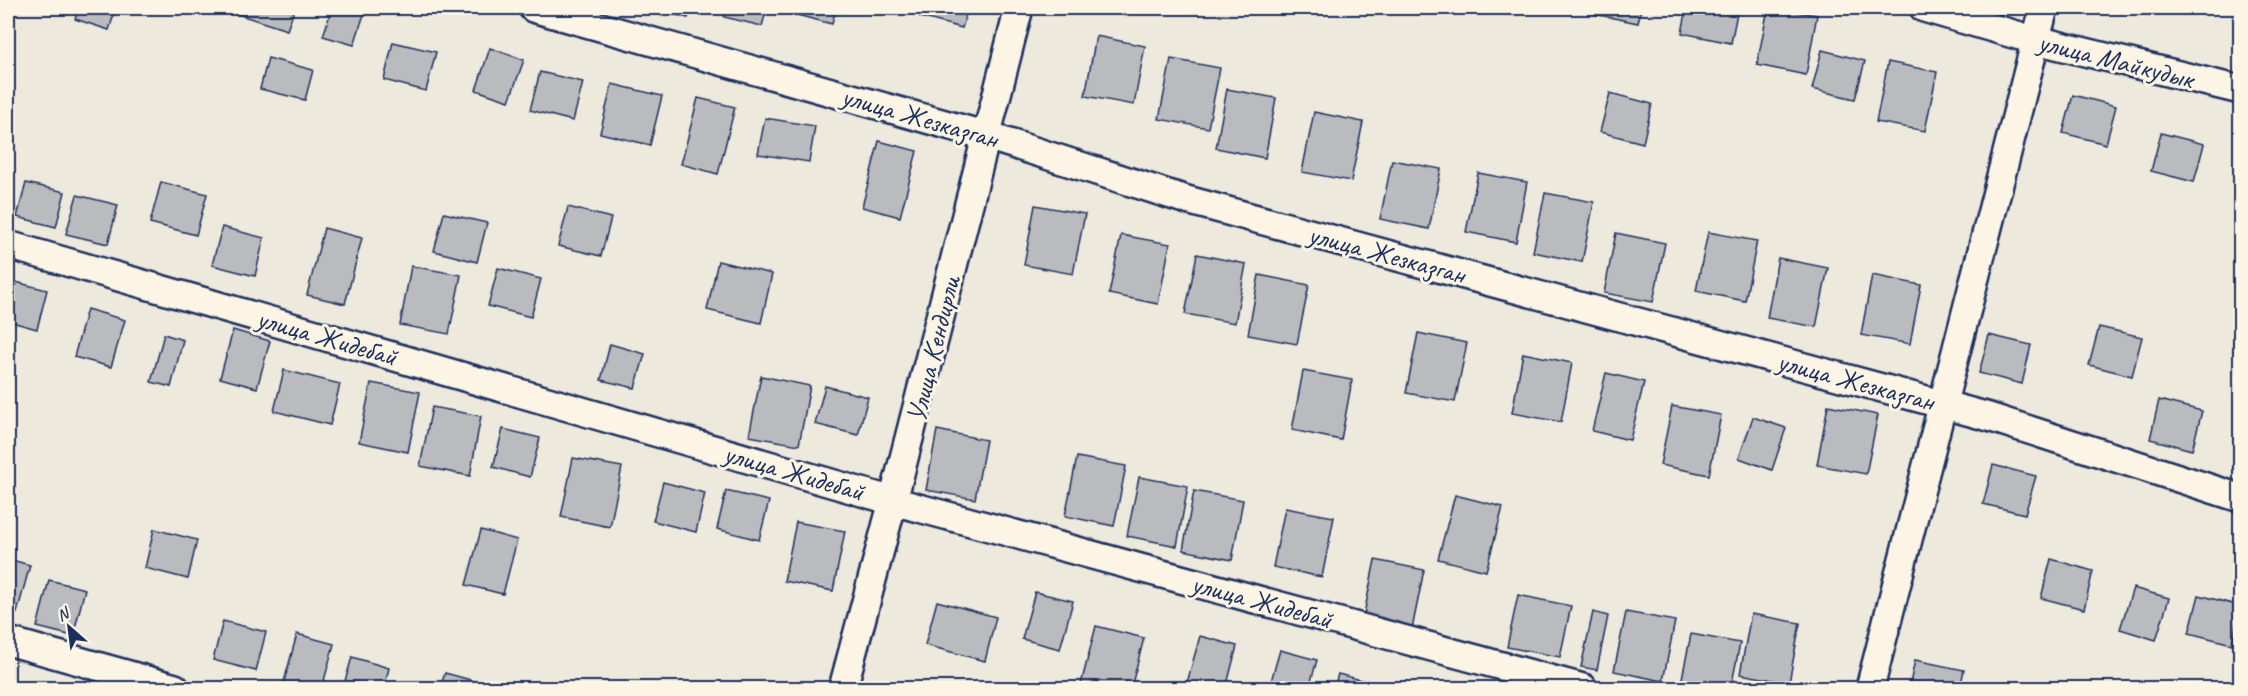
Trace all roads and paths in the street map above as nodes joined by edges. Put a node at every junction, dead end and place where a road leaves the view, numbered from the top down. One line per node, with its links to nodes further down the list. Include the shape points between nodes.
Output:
1 (533, 8): 7 (street, улица Жезказган)
2 (1019, 8): 7 (street, Улица Кендирли)
3 (1924, 8): 5 (street, улица Майкудык)
4 (2044, 8): 5 (street)
5 (2036, 40): 6 (street, улица Майкудык); 9 (street)
6 (2241, 90)
7 (987, 136): 9 (street, улица Жезказган, via 1187,200); 11 (street, Улица Кендирли)
8 (8, 245): 11 (street, улица Жидебай)
9 (1942, 405): 10 (street, улица Жезказган); 16 (street)
10 (2241, 498)
11 (893, 501): 14 (street, Улица Кендирли); 15 (street, улица Жидебай)
12 (8, 640): 13 (street)
13 (175, 688)
14 (843, 688)
15 (1583, 688)
16 (1870, 688)

